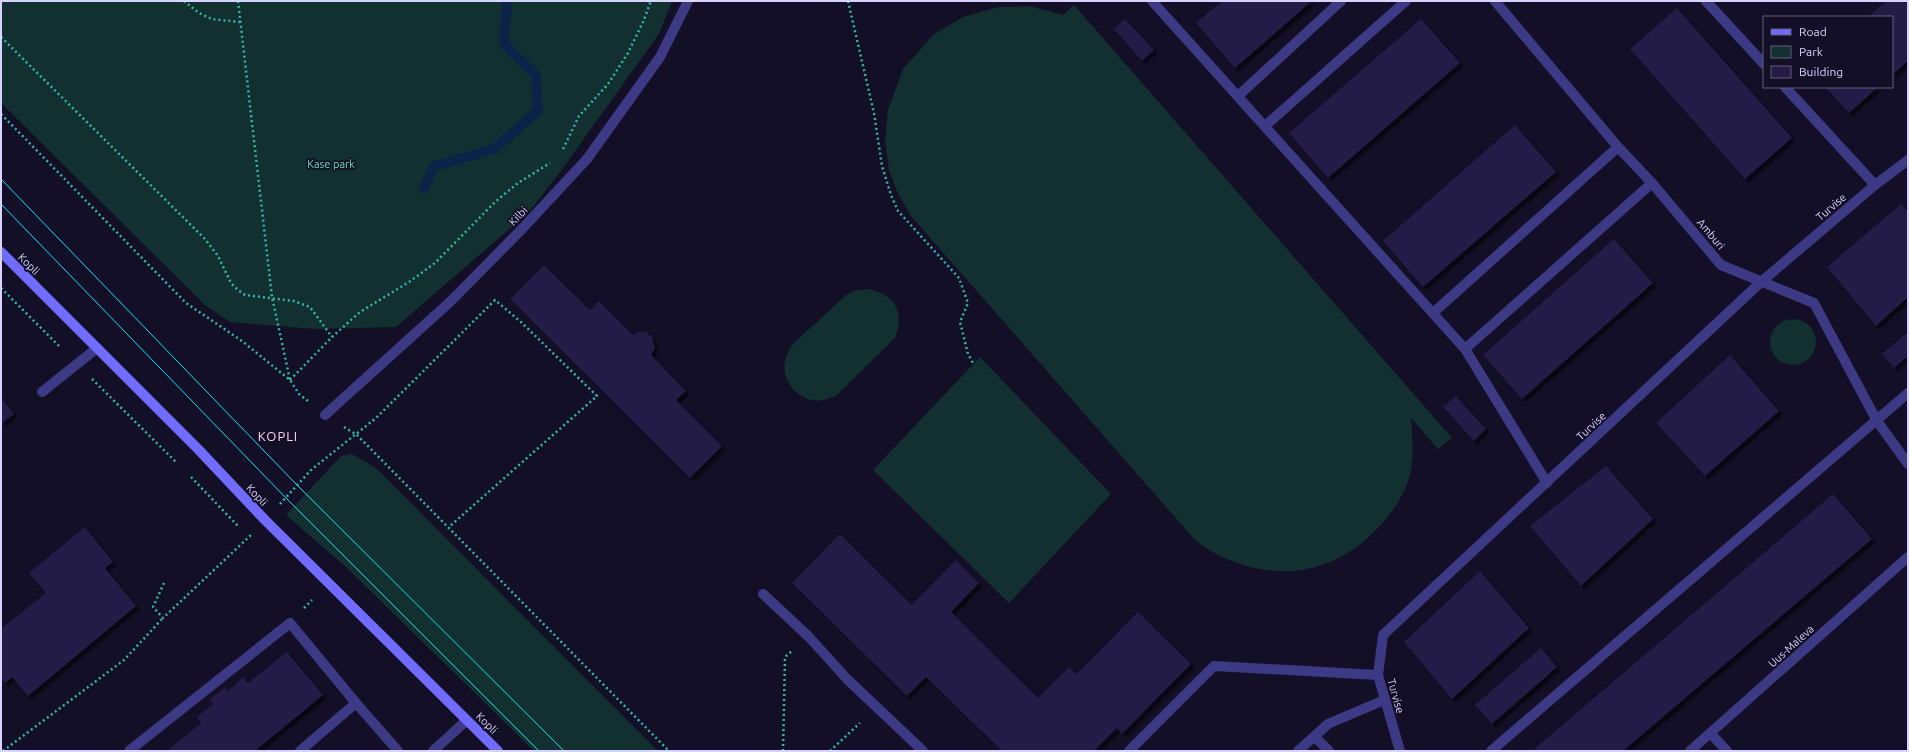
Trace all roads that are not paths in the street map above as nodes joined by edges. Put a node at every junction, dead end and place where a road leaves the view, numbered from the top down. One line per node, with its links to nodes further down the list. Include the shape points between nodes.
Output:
1 (688, 1): 22 (street, Kilbi, via 660,57 587,159 451,301)
2 (1152, 1): 9 (street)
3 (1341, 1): 9 (street)
4 (1406, 1): 10 (street)
5 (1495, 1): 11 (street, Amburi)
6 (1706, 1): 7 (street)
7 (1763, 63)
8 (1786, 88): 14 (street)
9 (1238, 96): 10 (street)
10 (1264, 126): 17 (street)
11 (1618, 147): 13 (street, Amburi); 17 (street)
12 (1908, 160): 14 (street, Turvise)
13 (1652, 183): 16 (street, Amburi, via 1721,265); 19 (street)
14 (1875, 185): 16 (street, Turvise)
15 (1, 252): 18 (street, Kopli)
16 (1761, 282): 23 (street, Amburi, via 1814,302); 25 (street, Turvise)
17 (1433, 313): 19 (street)
18 (97, 348): 20 (street); 31 (street, Kopli, via 265,520)
19 (1465, 349): 25 (street)
20 (42, 392)
21 (1908, 393): 23 (street)
22 (325, 415)
23 (1877, 420): 24 (street, Amburi); 44 (street)
24 (1908, 464)
25 (1547, 483): 28 (street, Turvise, via 1383,635)
26 (1908, 557): 32 (street, Uus-Maleva)
27 (762, 594): 39 (street)
28 (1378, 675): 29 (street, Turvise); 40 (street, via 1214,666)
29 (1384, 700): 33 (street, via 1328,724); 43 (street, Turvise)
30 (356, 703): 34 (street, via 290,623); 35 (street); 36 (street)
31 (467, 720): 37 (street); 38 (street, Kopli)
32 (1711, 734): 45 (street, Uus-Maleva); 46 (street)
33 (1315, 737): 41 (street); 42 (street)
34 (129, 751)
35 (300, 751)
36 (398, 751)
37 (432, 751)
38 (498, 751)
39 (923, 751)
40 (1129, 751)
41 (1298, 751)
42 (1329, 751)
43 (1400, 751)
44 (1491, 751)
45 (1690, 751)
46 (1727, 751)

